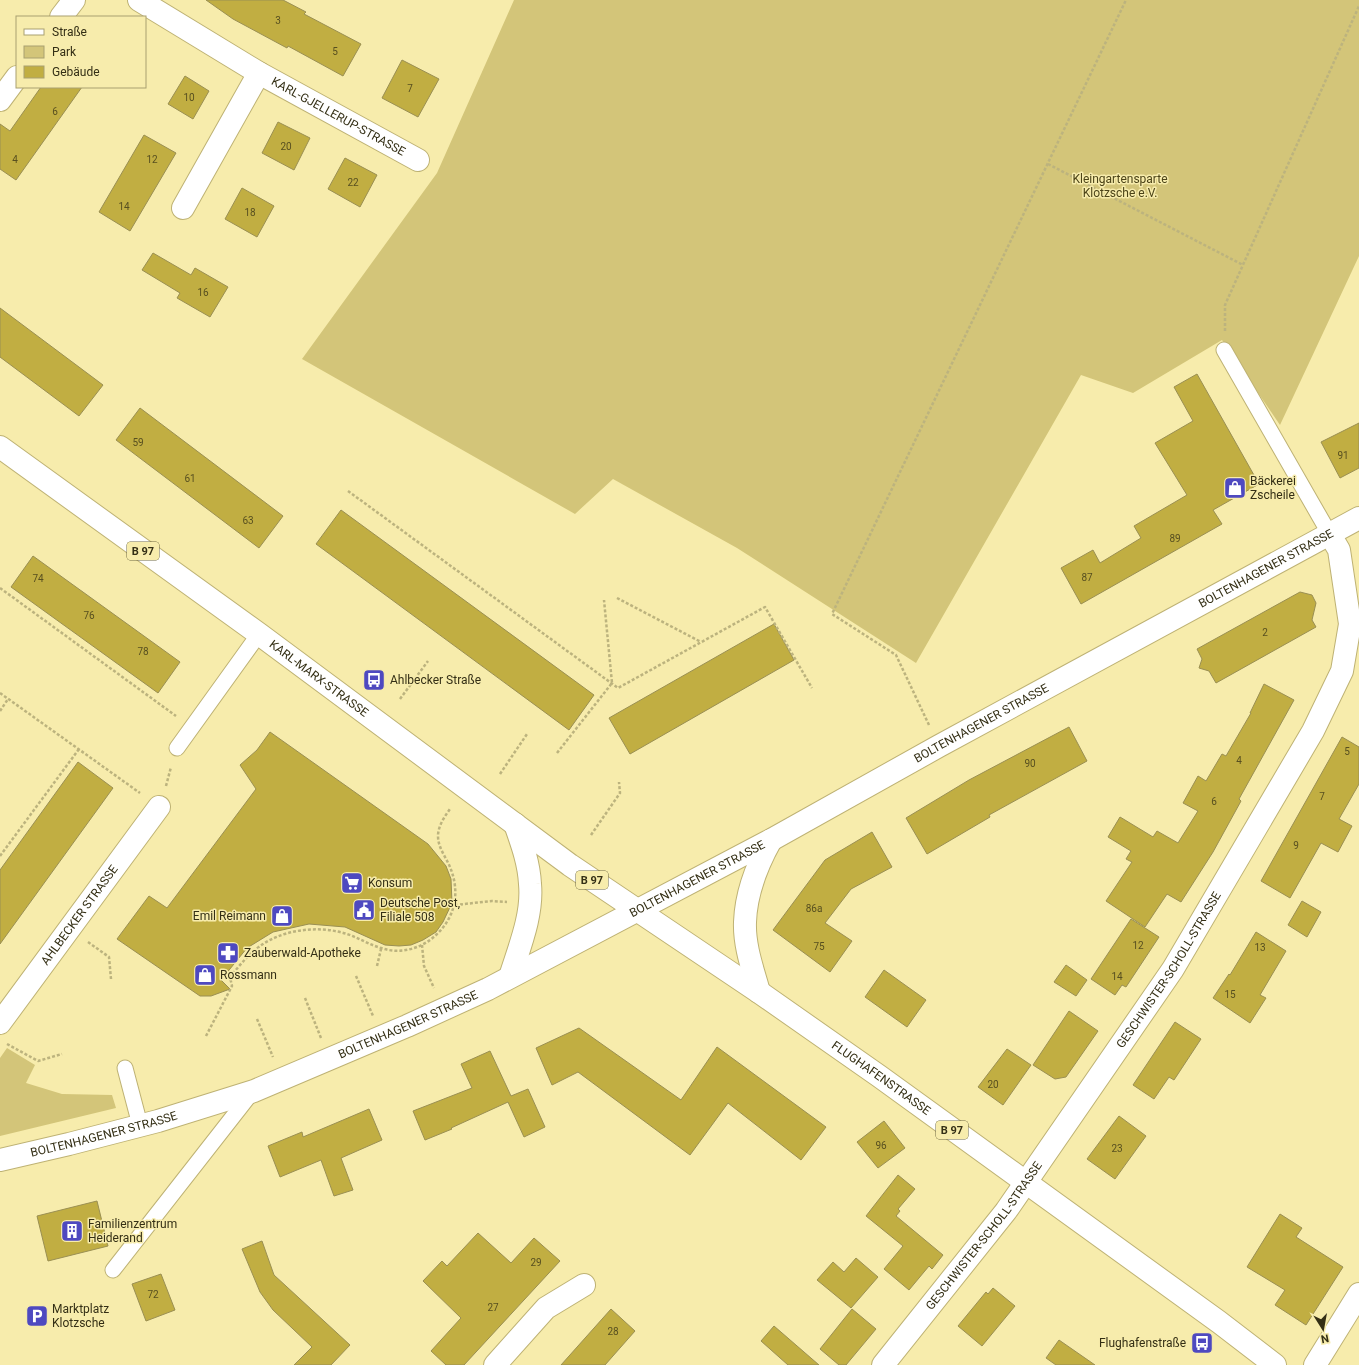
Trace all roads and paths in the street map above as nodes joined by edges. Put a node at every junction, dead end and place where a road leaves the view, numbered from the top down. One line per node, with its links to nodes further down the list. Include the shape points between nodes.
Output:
1 (74, 0): 5 (street)
2 (1126, 0): 10 (path)
3 (147, 2): 6 (street, KARL-GJELLERUP-STRASSE)
4 (1359, 6): 12 (path)
5 (62, 16)
6 (260, 72): 9 (street, KARL-GJELLERUP-STRASSE); 11 (street, KARL-GJELLERUP-STRASSE)
7 (16, 78): 8 (street)
8 (0, 100)
9 (418, 160)
10 (1048, 164): 12 (path); 31 (path, via 832,614 896,655)
11 (183, 208)
12 (1244, 264): 13 (path, via 1225,305)
13 (1224, 350): 17 (lane)
14 (0, 448): 21 (street, KARL-MARX-STRASSE / B 97)
15 (348, 491): 24 (path)
16 (1359, 518): 17 (street, BOLTENHAGENER STRASSE)
17 (1329, 533): 42 (street, BOLTENHAGENER STRASSE); 68 (street, GESCHWISTER-SCHOLL-STRASSE, via 1339,550 1350,624 1342,670 1313,730 1173,969)
18 (0, 588): 30 (path)
19 (617, 598): 22 (path)
20 (604, 600): 24 (path)
21 (259, 634): 30 (lane); 40 (street, KARL-MARX-STRASSE / B 97)
22 (701, 642): 24 (path, via 618,688); 25 (path, via 765,607)
23 (428, 661): 28 (path)
24 (612, 683): 35 (path)
25 (812, 688)
26 (0, 693): 27 (path)
27 (8, 699): 29 (path); 34 (path)
28 (400, 699)
29 (0, 711)
30 (193, 728): 33 (lane)
31 (932, 731)
32 (527, 734): 36 (path)
33 (177, 748): 38 (path)
34 (79, 749): 38 (path); 43 (path)
35 (556, 753)
36 (500, 774)
37 (619, 782): 41 (path, via 620,793)
38 (160, 807): 47 (street, AHLBECKER STRASSE)
39 (450, 809): 45 (path, via 444,817 438,836 454,880)
40 (515, 824): 46 (street, KARL-MARX-STRASSE / B 97); 52 (street, via 525,855 530,885 524,931)
41 (591, 835)
42 (771, 840): 46 (street, BOLTENHAGENER STRASSE); 55 (street, via 759,861 752,883 745,922 749,957)
43 (0, 856)
44 (515, 902): 45 (path, via 492,901)
45 (455, 905): 48 (path, via 438,934)
46 (637, 911): 52 (street, BOLTENHAGENER STRASSE); 55 (street, FLUGHAFENSTRASSE / B 97)
47 (69, 930): 53 (path, via 109,957); 59 (street, AHLBECKER STRASSE)
48 (422, 945): 49 (path, via 406,950); 54 (path, via 424,966)
49 (382, 948): 50 (path); 60 (path, via 347,934 324,929 302,930 280,936 260,946 244,959 230,977 232,986)
50 (377, 966)
51 (356, 976): 57 (path)
52 (510, 977): 65 (street, BOLTENHAGENER STRASSE, via 407,1026)
53 (111, 979)
54 (435, 990)
55 (759, 992): 68 (street, FLUGHAFENSTRASSE / B 97)
56 (305, 998): 61 (path)
57 (374, 1018)
58 (256, 1019): 63 (path)
59 (2, 1033): 62 (path, via 38,1061)
60 (206, 1036)
61 (323, 1044)
62 (62, 1054)
63 (275, 1063)
64 (125, 1068): 66 (lane)
65 (254, 1091): 66 (street, BOLTENHAGENER STRASSE); 69 (lane)
66 (140, 1125): 67 (street, BOLTENHAGENER STRASSE)
67 (0, 1160)
68 (1025, 1183): 73 (street, GESCHWISTER-SCHOLL-STRASSE, via 1006,1211); 74 (street, FLUGHAFENSTRASSE / B 97)
69 (113, 1270)
70 (584, 1285): 72 (street, via 546,1308)
71 (1359, 1294): 75 (street)
72 (495, 1365)
73 (883, 1365)
74 (1275, 1365)
75 (1315, 1365)

